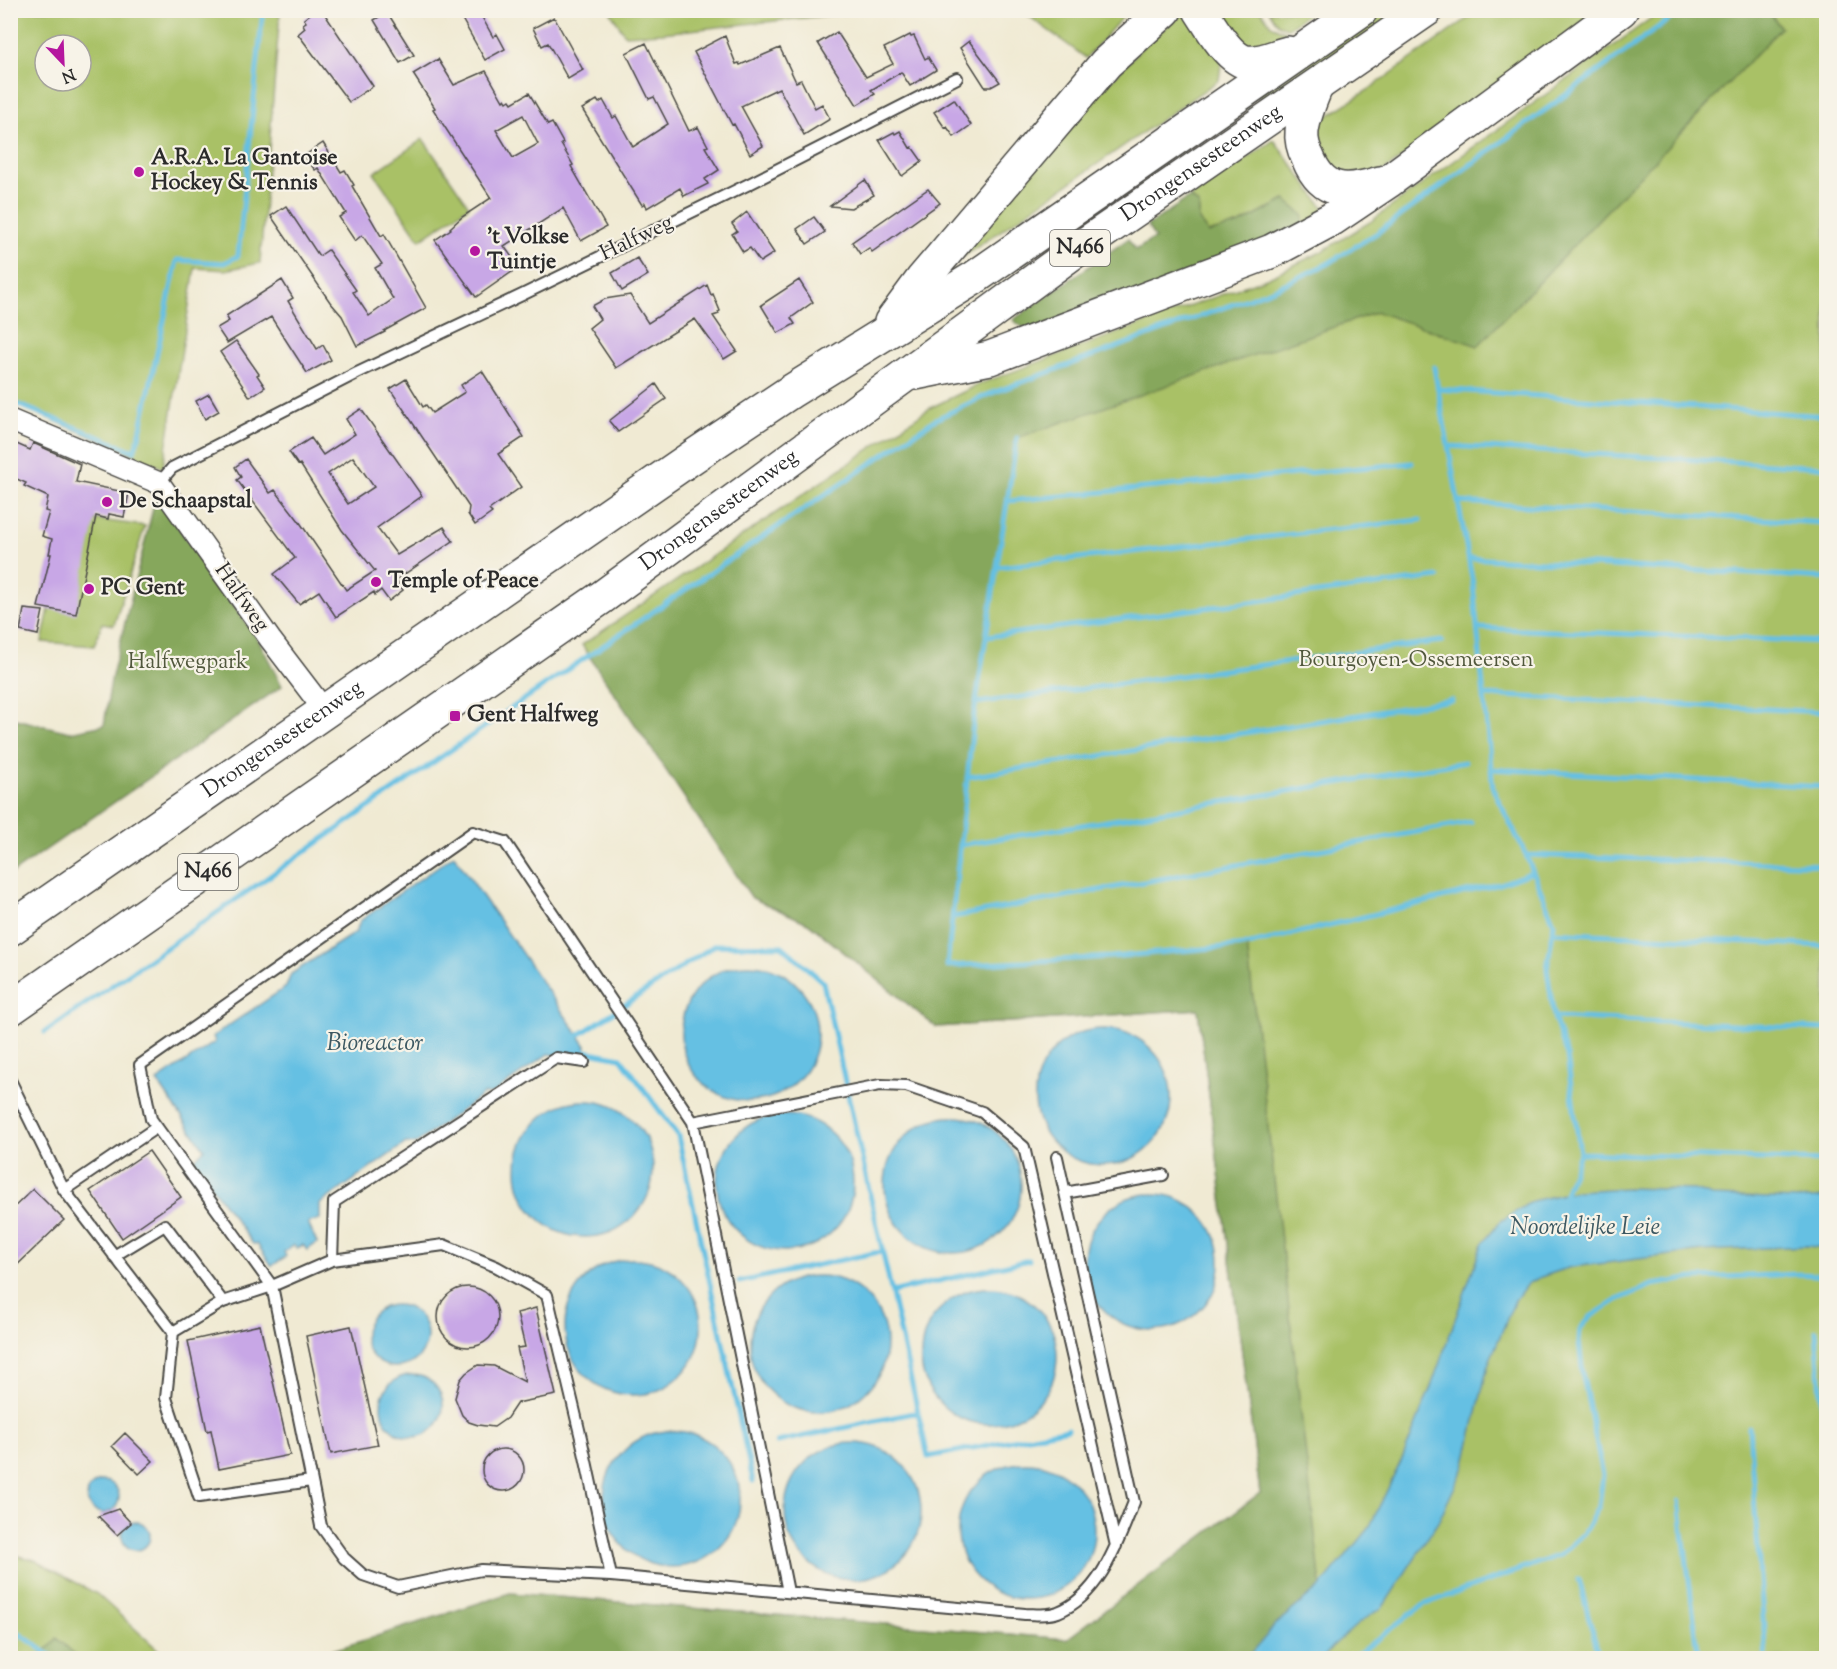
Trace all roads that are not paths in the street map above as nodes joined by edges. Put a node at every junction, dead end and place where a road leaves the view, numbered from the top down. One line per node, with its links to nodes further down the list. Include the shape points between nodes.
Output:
1 (1165, 10): 10 (highway, via 1107,63 922,280)
2 (1200, 10): 8 (highway)
3 (1361, 10): 8 (highway, via 1307,48 1245,63)
4 (1426, 10): 7 (highway, Drongensesteenweg / N466)
5 (1621, 10): 9 (highway)
6 (957, 78): 13 (lane, Halfweg, via 522,296 346,378 172,468)
7 (1316, 87): 8 (highway, Drongensesteenweg / N466); 9 (highway, via 1306,110 1302,134 1317,175 1326,184 1355,191)
8 (1246, 91): 10 (highway, Drongensesteenweg / N466, via 974,278); 11 (highway, Drongensesteenweg / N466, via 1068,256)
9 (1390, 180): 11 (highway, via 1332,219 1272,251 990,358)
10 (883, 334): 14 (highway, Drongensesteenweg / N466, via 694,456)
11 (904, 375): 16 (highway, Drongensesteenweg / N466, via 600,598)
12 (10, 420): 13 (street)
13 (159, 483): 14 (street, Halfweg)
14 (325, 711): 15 (highway, Drongensesteenweg / N466)
15 (10, 929)
16 (10, 1009)
17 (584, 1062): 26 (lane, via 556,1058 334,1202)
18 (10, 1080): 23 (lane)
19 (693, 1122): 20 (lane, via 505,842 472,832 140,1065 151,1119); 31 (lane, via 880,1085 906,1086 981,1112 1024,1147); 33 (lane)
20 (157, 1127): 23 (lane); 27 (lane)
21 (1057, 1158): 24 (lane)
22 (1163, 1175): 24 (lane)
23 (64, 1190): 25 (lane)
24 (1065, 1193): 31 (lane, via 1134,1502)
25 (114, 1256): 28 (lane, via 165,1224); 29 (lane)
26 (332, 1260): 27 (lane); 32 (lane, via 444,1245 497,1267 547,1295)
27 (272, 1286): 28 (lane); 30 (lane)
28 (223, 1302): 29 (lane)
29 (173, 1332): 30 (lane, via 166,1398 199,1497)
30 (311, 1481): 32 (lane, via 321,1526 344,1558 363,1575 398,1587 481,1570)
31 (1116, 1546): 33 (lane, via 1083,1596 1057,1613 1025,1614)
32 (611, 1576): 33 (lane)
33 (788, 1592)

